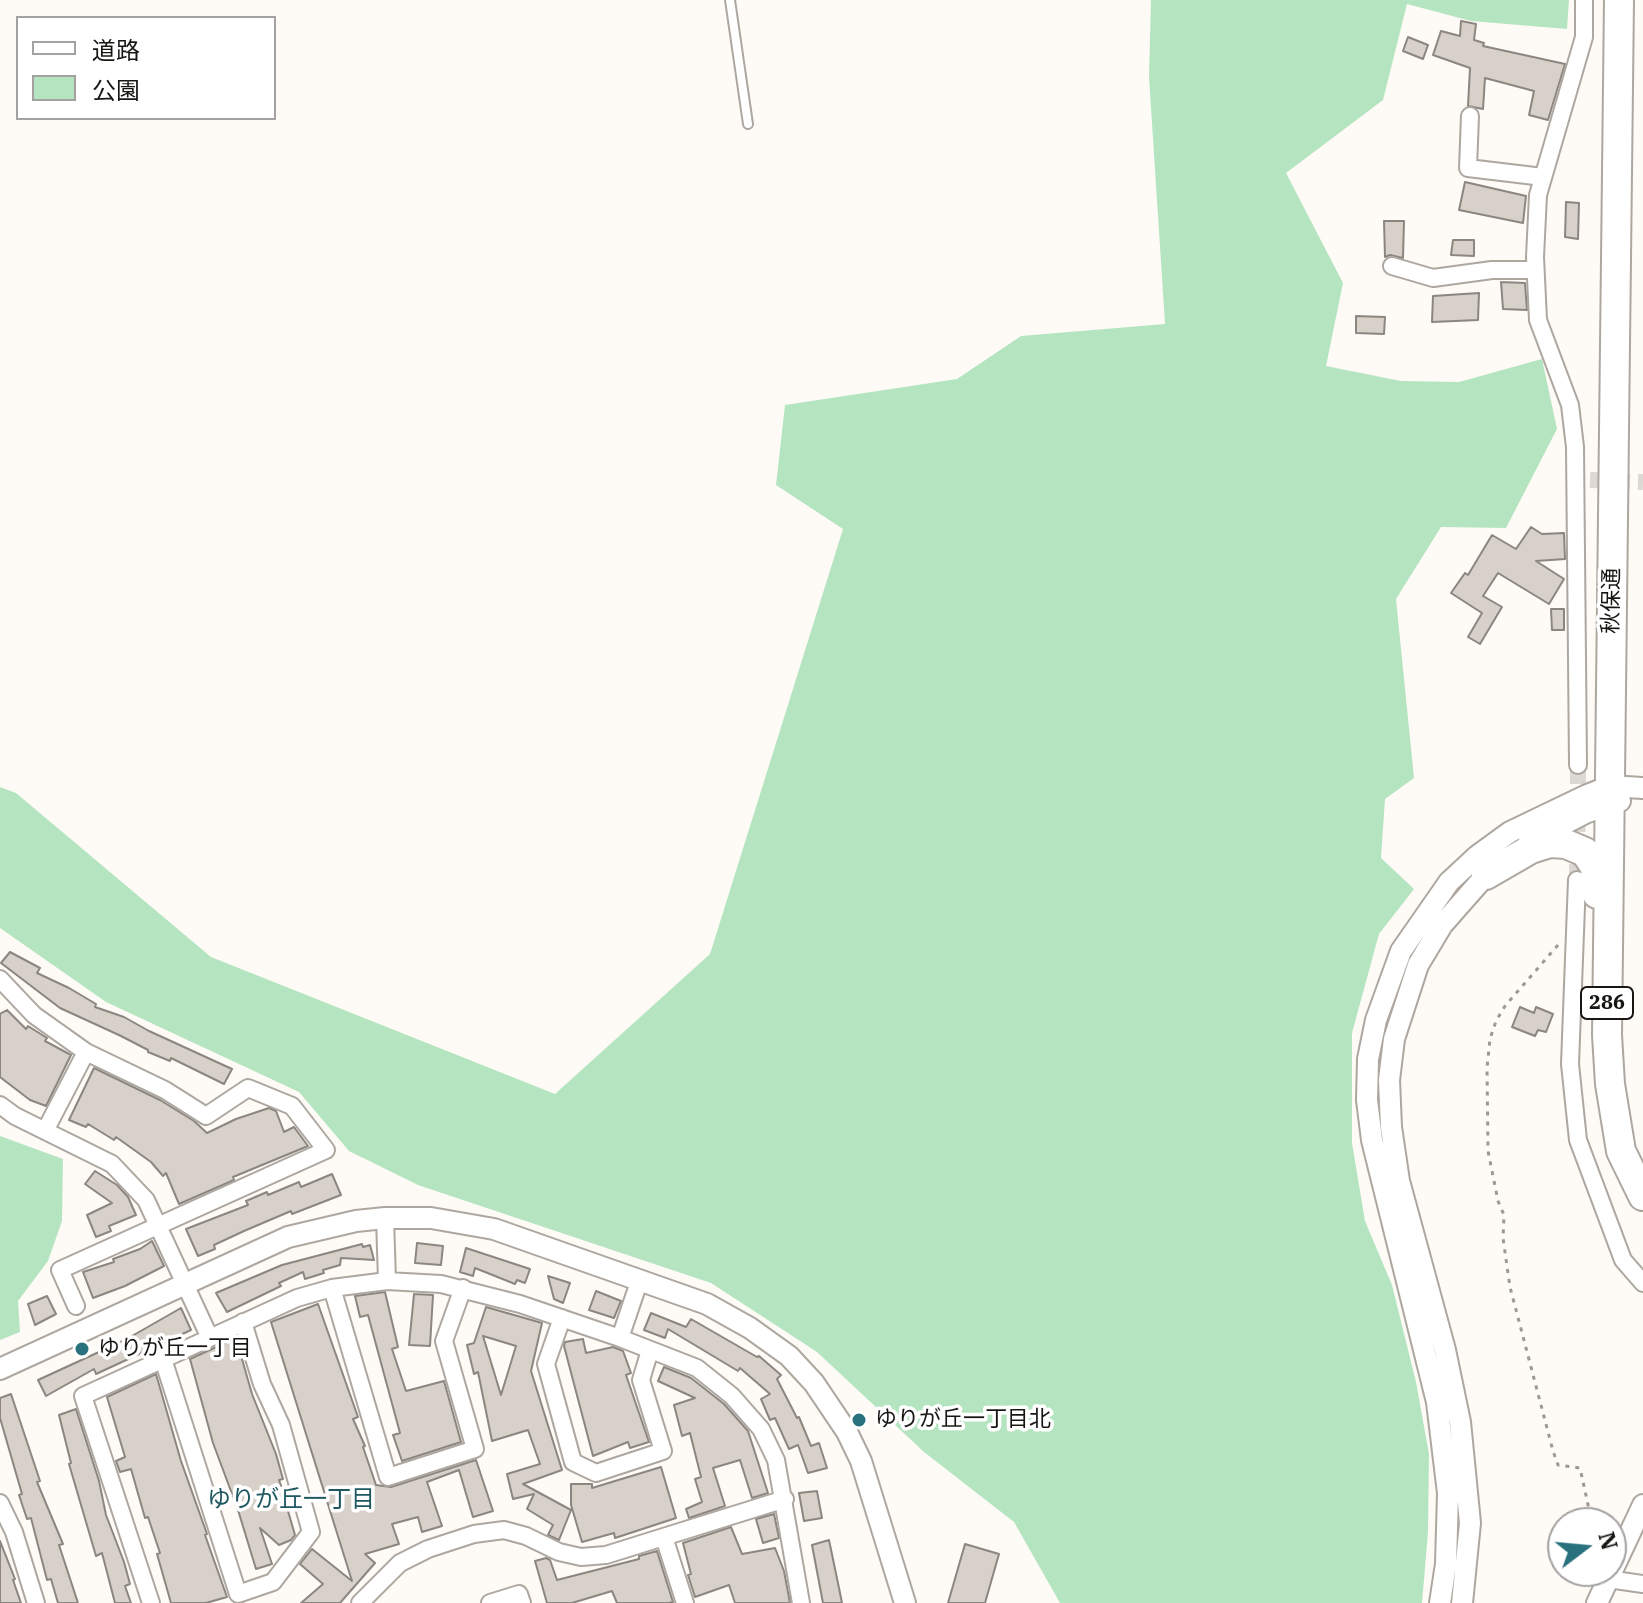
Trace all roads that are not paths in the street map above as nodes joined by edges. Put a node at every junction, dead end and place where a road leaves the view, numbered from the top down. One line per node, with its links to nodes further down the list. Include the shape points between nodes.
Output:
1 (730, 0): 5 (lane)
2 (1584, 0): 6 (street, via 1584,37)
3 (1619, 0): 11 (highway, 秋保通 / 286)
4 (1470, 116): 6 (street, via 1468,168)
5 (748, 124)
6 (1543, 177): 8 (street)
7 (1392, 266): 8 (street, via 1433,278)
8 (1535, 270): 9 (street, via 1538,320 1570,405 1582,478)
9 (1578, 765)
10 (1643, 788): 11 (street)
11 (1610, 795): 12 (street); 13 (street, via 1537,836); 16 (highway, 秋保通 / 286); 50 (street, via 1551,810 1510,832 1449,882 1401,951 1376,1020 1367,1100 1372,1140 1437,1402 1448,1493)
12 (1643, 796)
13 (1486, 875): 16 (highway, via 1550,843 1585,852 1595,867 1599,985); 51 (street, via 1442,925 1418,965 1394,1039 1389,1080 1399,1181 1460,1422 1470,1523)
14 (1577, 880): 25 (street, via 1570,1064 1578,1140 1623,1260)
15 (0, 979): 17 (street, via 34,1015)
16 (1607, 1014): 20 (highway, 秋保通 / 286, via 1610,1084 1621,1151)
17 (86, 1052): 19 (street); 22 (street, via 206,1116 248,1088 292,1106 326,1150)
18 (0, 1105): 19 (street)
19 (45, 1131): 22 (street, via 112,1164 146,1200)
20 (1643, 1196)
21 (385, 1218): 23 (street, via 431,1218 494,1229); 24 (street); 26 (street, via 288,1237)
22 (159, 1226): 26 (street); 29 (street, via 60,1270)
23 (640, 1279): 33 (street); 49 (street, via 707,1304 750,1328 789,1356 814,1383 861,1461)
24 (387, 1281): 27 (street); 28 (street)
25 (1643, 1283)
26 (186, 1285): 32 (street); 36 (street)
27 (332, 1288): 28 (street, via 388,1477 475,1449 444,1341); 31 (street)
28 (463, 1288): 30 (street)
29 (76, 1306)
30 (562, 1318): 33 (street); 34 (street, via 546,1364 573,1462 596,1473 663,1451 641,1380)
31 (243, 1322): 32 (street); 35 (street, via 281,1425 311,1532 273,1582 238,1594)
32 (209, 1336): 35 (street)
33 (620, 1338): 34 (street)
34 (650, 1350): 37 (street, via 697,1368 732,1396 761,1429 776,1460)
35 (163, 1359): 43 (street, via 83,1396)
36 (7, 1366)
37 (785, 1499): 40 (street); 48 (street)
38 (0, 1503): 42 (street)
39 (1643, 1505): 41 (street)
40 (664, 1537): 44 (street, via 581,1557 504,1530 474,1534 400,1563); 47 (street)
41 (1627, 1539)
42 (36, 1603)
43 (151, 1603)
44 (360, 1603)
45 (490, 1603): 46 (street, via 519,1594)
46 (522, 1603)
47 (685, 1603)
48 (801, 1603)
49 (905, 1603)
50 (1440, 1603)
51 (1462, 1603)

